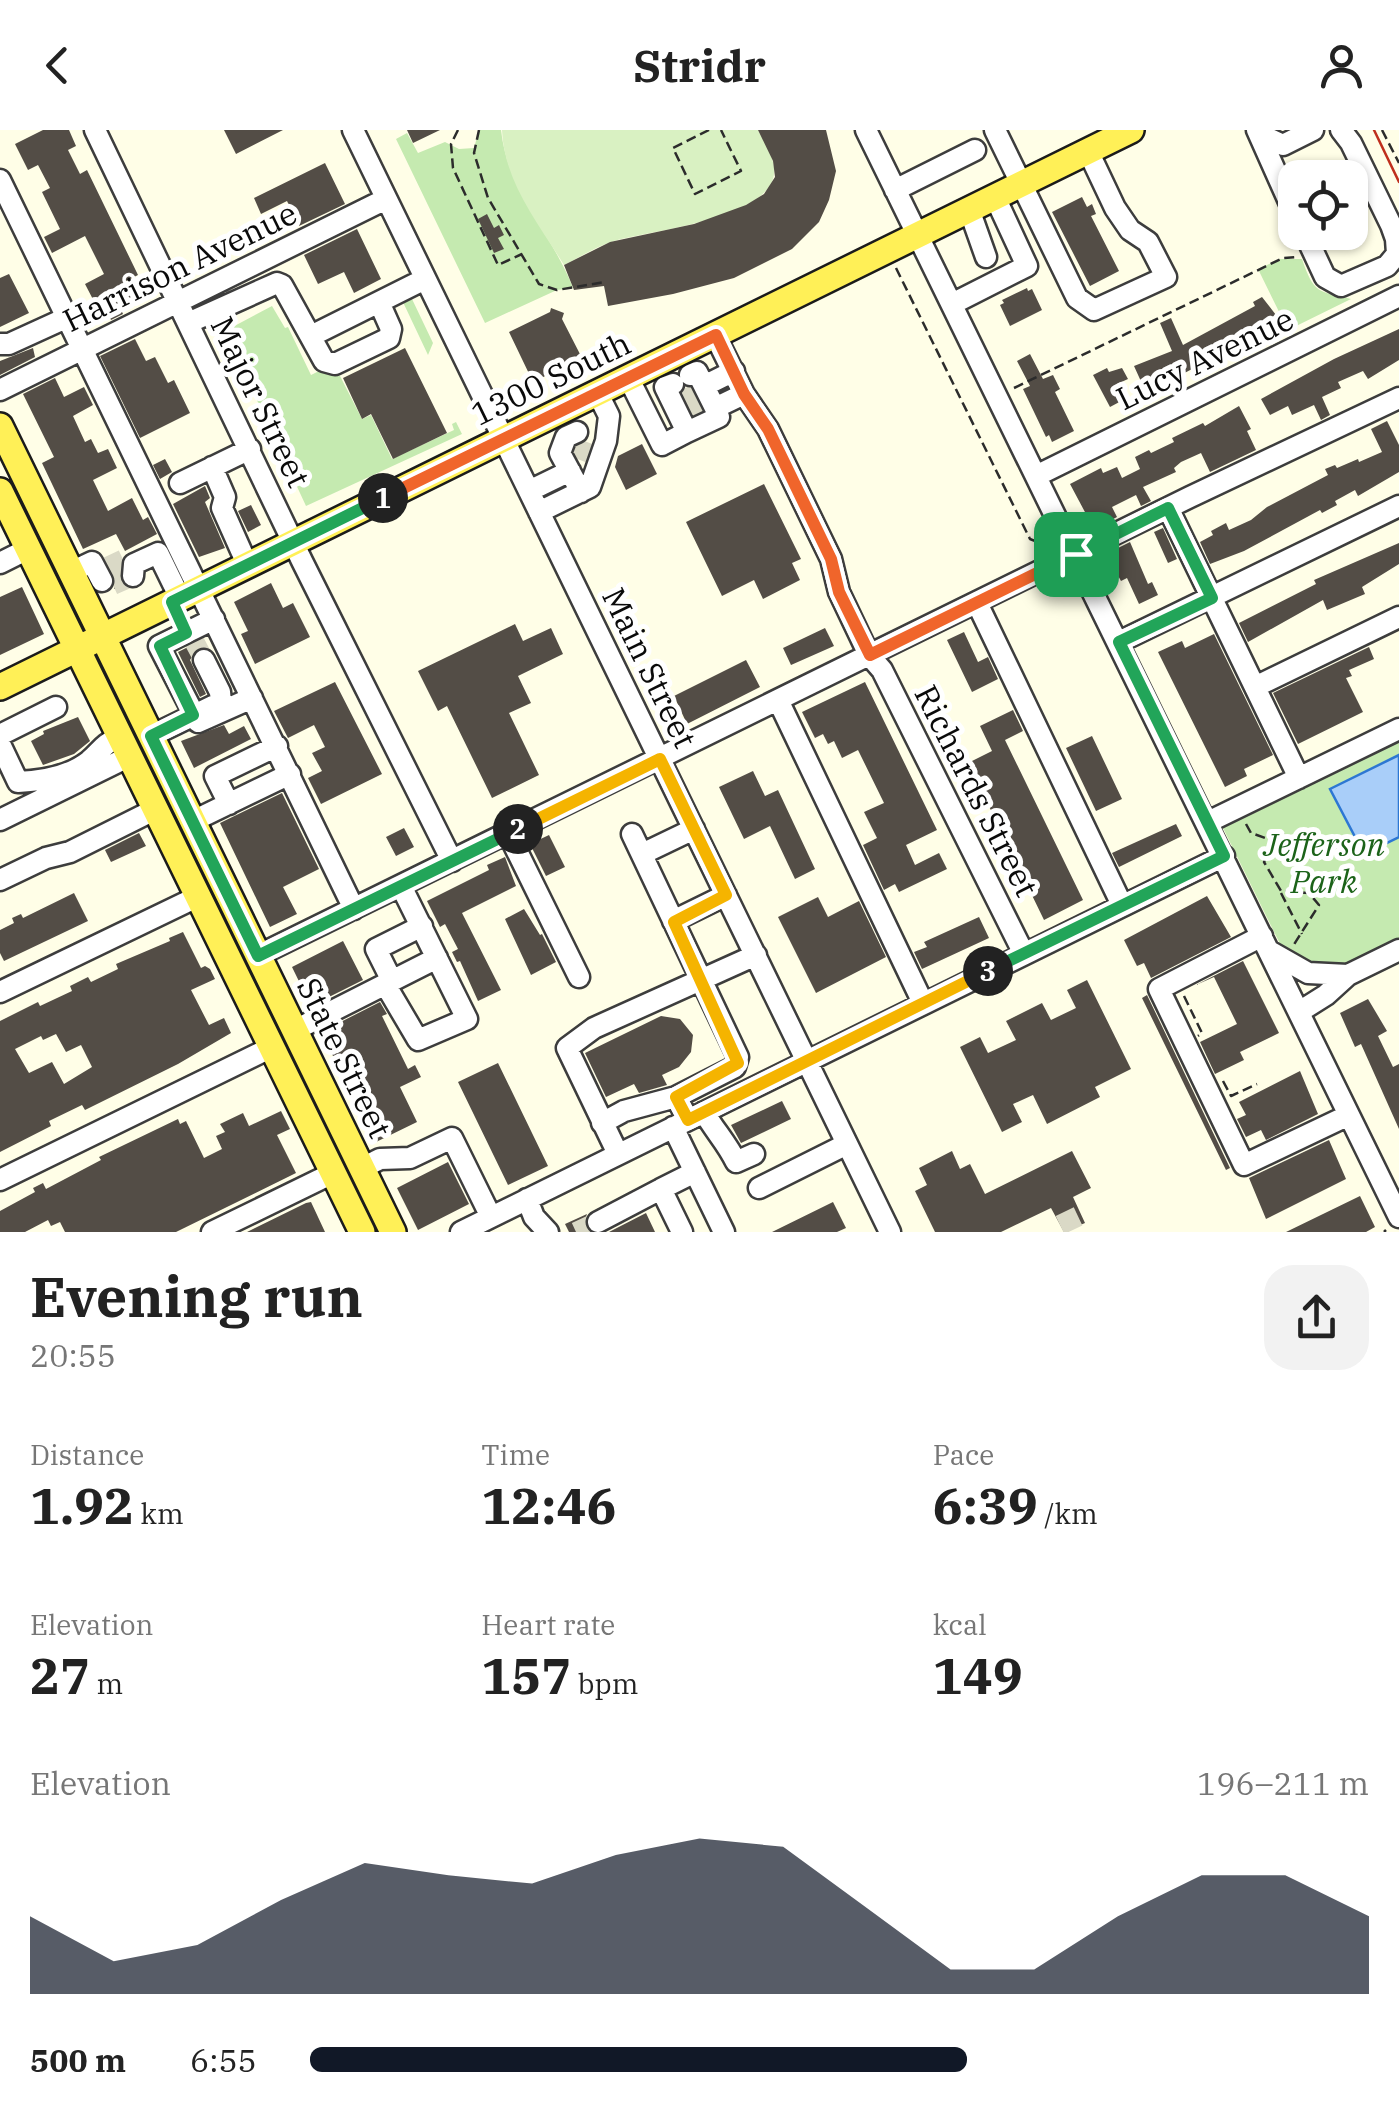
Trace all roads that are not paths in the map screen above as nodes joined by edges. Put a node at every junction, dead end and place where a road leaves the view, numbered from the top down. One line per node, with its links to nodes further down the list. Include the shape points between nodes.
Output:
1 (94, 130): 26 (street, Major Street)
2 (353, 130): 18 (street, Main Street)
3 (866, 130): 16 (street)
4 (995, 130): 15 (street)
5 (1313, 130): 8 (street, via 1282,144)
6 (1341, 130): 11 (street)
7 (1120, 132): 10 (main road, 1300 South)
8 (1258, 132): 12 (street)
9 (975, 150): 16 (street)
10 (1088, 151): 15 (main road, 1300 South); 15 (street, via 1115,208 1148,242 1166,277 1094,310 1077,298)
11 (1359, 160)
12 (1278, 177)
13 (1368, 178): 22 (street, via 1397,254 1387,266 1341,286 1325,277)
14 (0, 180): 29 (street)
15 (1022, 184): 17 (main road, 1300 South)
16 (895, 190): 21 (street)
17 (995, 197): 19 (main road, 1300 South); 20 (street)
18 (386, 199): 24 (street, Main Street); 26 (street, Harrison Avenue)
19 (969, 209): 21 (main road, 1300 South); 23 (street)
20 (1011, 231): 23 (street); 23 (street, via 1027,266)
21 (916, 234): 28 (street); 31 (main road, 1300 South)
22 (1312, 250)
23 (990, 263): 28 (street)
24 (425, 279): 27 (street); 44 (street, Main Street)
25 (1399, 296): 48 (street, Lucy Avenue)
26 (178, 302): 30 (street, Major Street); 34 (street, Harrison Avenue)
27 (379, 302): 32 (street); 32 (street, via 392,329 389,338 334,364 324,362)
28 (952, 304): 48 (street)
29 (66, 318): 33 (street); 34 (street)
30 (188, 323): 32 (street, via 277,283); 45 (street, Major Street)
31 (716, 335): 35 (street, Richards Street); 36 (main road, 1300 South)
32 (310, 336)
33 (0, 344)
34 (82, 350): 37 (street, Harrison Avenue); 61 (street)
35 (734, 371): 39 (street, Richards Street); 41 (street)
36 (628, 377): 38 (main road, 1300 South); 41 (street, via 662,445)
37 (0, 390)
38 (596, 392): 42 (main road, 1300 South); 46 (street)
39 (744, 394): 41 (street); 70 (street, Richards Street, via 831,559 839,592)
40 (1399, 398): 53 (street)
41 (693, 402)
42 (565, 408): 44 (main road, 1300 South); 46 (street)
43 (0, 426): 60 (main road, State Street)
44 (503, 438): 50 (street, Main Street); 55 (main road, 1300 South)
45 (250, 450): 47 (street); 55 (street, Major Street)
46 (584, 452): 50 (street); 54 (street)
47 (212, 468): 49 (street); 59 (street)
48 (1038, 475): 57 (street)
49 (180, 483)
50 (529, 491): 54 (street, Main Street)
51 (0, 492): 56 (main road, State Street)
52 (1399, 506): 62 (street)
53 (1168, 508): 57 (street); 62 (street)
54 (539, 512): 83 (street, Main Street)
55 (294, 542): 59 (main road, 1300 South); 96 (street, Major Street)
56 (28, 549): 58 (street); 69 (main road, State Street)
57 (1076, 554): 63 (street); 68 (street)
58 (0, 564)
59 (247, 564): 61 (main road, 1300 South)
60 (109, 575): 61 (street, via 158,554); 66 (main road, State Street)
61 (183, 596): 65 (street); 66 (main road, 1300 South); 67 (street)
62 (1212, 598): 68 (street); 72 (street)
63 (977, 602): 70 (street); 101 (street)
64 (1399, 617): 72 (street)
65 (214, 619): 67 (street); 73 (street)
66 (102, 636): 69 (main road, 1300 South); 79 (main road, State Street)
67 (194, 641): 76 (street, via 222,698); 76 (street, via 160,646)
68 (1119, 642): 90 (street)
69 (77, 649): 71 (main road, 1300 South); 81 (main road, State Street)
70 (870, 655): 74 (street); 108 (street, Richards Street)
71 (0, 687)
72 (1255, 687): 85 (street)
73 (252, 698): 76 (street, via 203,722); 82 (street)
74 (778, 700): 83 (street); 117 (street)
75 (56, 707): 78 (street)
76 (193, 715): 79 (street)
77 (1399, 729): 85 (street)
78 (0, 735)
79 (151, 736): 89 (main road, State Street)
80 (0, 744): 81 (street, via 18,782 56,777 89,761 102,745)
81 (125, 746): 87 (main road, State Street); 88 (street)
82 (277, 746): 84 (street); 86 (street, via 216,776)
83 (660, 759): 91 (street, Main Street); 92 (street)
84 (290, 774): 86 (street); 102 (street)
85 (1299, 778): 90 (street)
86 (229, 804): 89 (street)
87 (156, 809): 97 (street); 100 (main road, State Street)
88 (2, 815)
89 (193, 821): 109 (main road, State Street)
90 (1208, 822): 95 (street)
91 (694, 829): 94 (street); 99 (street, Main Street)
92 (508, 834): 96 (street); 113 (street)
93 (632, 834): 94 (street)
94 (642, 854): 103 (street)
95 (1224, 856): 101 (street); 106 (street)
96 (452, 861): 98 (street)
97 (0, 880)
98 (402, 886): 102 (street); 104 (street)
99 (726, 895): 103 (street); 110 (street, Main Street)
100 (199, 896): 105 (main road, State Street); 116 (street)
101 (1122, 905): 108 (street)
102 (354, 909): 109 (street)
103 (674, 922): 114 (street)
104 (422, 926): 111 (street); 115 (street, via 376,948)
105 (216, 933): 109 (main road); 120 (main road, State Street)
106 (1273, 946): 112 (street, via 1308,973); 118 (street); 124 (street, via 1158,989 1244,1165)
107 (1399, 950): 112 (street)
108 (1024, 954): 117 (street)
109 (258, 956): 119 (main road, State Street)
110 (756, 956): 114 (street); 121 (street, Main Street)
111 (437, 958): 115 (street); 115 (street, via 468,1019 418,1040)
112 (1348, 975): 118 (street)
113 (579, 977)
114 (702, 981): 123 (street, via 738,1063); 126 (street, via 572,1041 568,1048)
115 (389, 982): 119 (street)
116 (0, 992)
117 (923, 1003): 121 (street)
118 (1299, 1012): 124 (street)
119 (295, 1030): 122 (main road, State Street)
120 (272, 1047): 122 (main road, via 282,1048); 132 (main road, State Street); 133 (street)
121 (807, 1061): 125 (street); 127 (street, Main Street)
122 (323, 1087): 130 (main road, State Street)
123 (676, 1097): 125 (street); 126 (street)
124 (1349, 1114): 135 (street)
125 (688, 1120): 128 (street); 129 (street, via 722,1134 736,1162); 131 (street)
126 (602, 1123): 128 (street)
127 (848, 1144): 134 (street); 148 (street, Main Street)
128 (618, 1154): 137 (street)
129 (754, 1154)
130 (362, 1168): 138 (street, via 380,1159 410,1158 452,1138); 143 (main road, State Street)
131 (695, 1172): 136 (street); 147 (street)
132 (333, 1173): 141 (street); 142 (main road, State Street)
133 (0, 1180)
134 (759, 1188)
135 (1393, 1188): 140 (street)
136 (662, 1189): 139 (street); 146 (street)
137 (527, 1200): 138 (street); 145 (street)
138 (491, 1217): 144 (street)
139 (598, 1222)
140 (1390, 1226)
141 (212, 1232)
142 (362, 1232)
143 (393, 1232)
144 (461, 1232)
145 (548, 1232)
146 (682, 1232)
147 (724, 1232)
148 (890, 1232)

